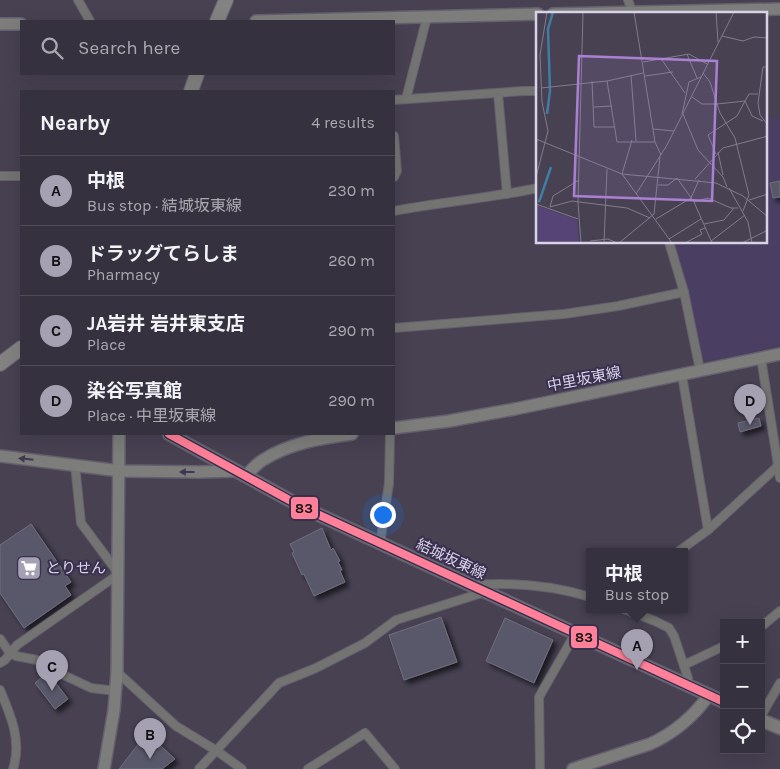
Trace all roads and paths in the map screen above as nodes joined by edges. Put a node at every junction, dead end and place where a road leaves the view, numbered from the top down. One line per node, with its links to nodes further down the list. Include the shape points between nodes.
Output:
1 (78, 0): 9 (street)
2 (226, 0): 10 (highway)
3 (628, 0): 5 (street)
4 (780, 10): 6 (street)
5 (633, 12)
6 (682, 12)
7 (536, 14): 8 (street)
8 (427, 17): 11 (street); 18 (street)
9 (89, 20)
10 (218, 20)
11 (299, 20)
12 (0, 24): 13 (street)
13 (20, 24)
14 (197, 75): 15 (highway)
15 (191, 90)
16 (536, 91): 17 (street)
17 (498, 93): 18 (street); 25 (street)
18 (406, 99): 19 (street)
19 (395, 100)
20 (395, 145): 23 (street, via 398,171)
21 (0, 176): 22 (street)
22 (20, 176)
23 (395, 176)
24 (536, 188): 25 (street)
25 (507, 194): 26 (street)
26 (395, 210)
27 (670, 244): 28 (street)
28 (684, 292): 29 (street, via 564,314); 34 (street)
29 (395, 328)
30 (20, 349): 33 (highway)
31 (780, 354): 32 (street, 中里坂東線)
32 (761, 358): 34 (street, 中里坂東線); 44 (street)
33 (0, 364)
34 (700, 370): 35 (street, 中里坂東線)
35 (682, 375): 36 (street, 中里坂東線, via 515,409); 48 (street)
36 (395, 428)
37 (119, 435): 45 (street)
38 (171, 435): 46 (main road, 結城坂東線)
39 (336, 435): 41 (street)
40 (390, 435): 49 (street, via 389,483)
41 (319, 436): 46 (street, via 271,456)
42 (0, 456): 43 (street, one-way to 42)
43 (75, 465): 45 (street); 51 (street, via 81,523)
44 (777, 467): 47 (street); 48 (street)
45 (120, 471): 46 (street, one-way to 45); 51 (street)
46 (241, 473): 49 (main road, 結城坂東線, via 302,507)
47 (780, 478)
48 (708, 530): 50 (street)
49 (380, 544): 52 (main road, 結城坂東線)
50 (682, 548)
51 (119, 574): 61 (street, via 23,640); 64 (street)
52 (470, 586): 53 (main road, 結城坂東線); 54 (street, via 516,584)
53 (485, 592): 58 (main road, 結城坂東線); 74 (street, via 396,620 365,643 279,683)
54 (586, 597)
55 (780, 611): 57 (street)
56 (633, 613): 63 (street, via 668,628)
57 (765, 624)
58 (575, 634): 66 (main road, 結城坂東線); 81 (street, via 539,697)
59 (0, 639): 61 (street)
60 (720, 648): 63 (street)
61 (10, 653): 62 (street); 68 (street, via 37,660 91,688)
62 (0, 663)
63 (684, 665): 66 (street)
64 (117, 672): 68 (street); 74 (street, via 176,726)
65 (780, 683): 71 (street)
66 (687, 686): 69 (main road, 結城坂東線)
67 (0, 690): 75 (street, via 16,737 18,750)
68 (116, 691): 76 (street)
69 (709, 695): 70 (main road, 結城坂東線); 82 (street, via 693,714 661,739)
70 (720, 700)
71 (765, 709)
72 (765, 722): 73 (main road)
73 (780, 728)
74 (217, 751): 77 (street); 78 (street)
75 (13, 769)
76 (104, 769)
77 (199, 769)
78 (242, 769)
79 (308, 769): 80 (street, via 365,733)
80 (395, 769)
81 (540, 769)
82 (573, 769)

